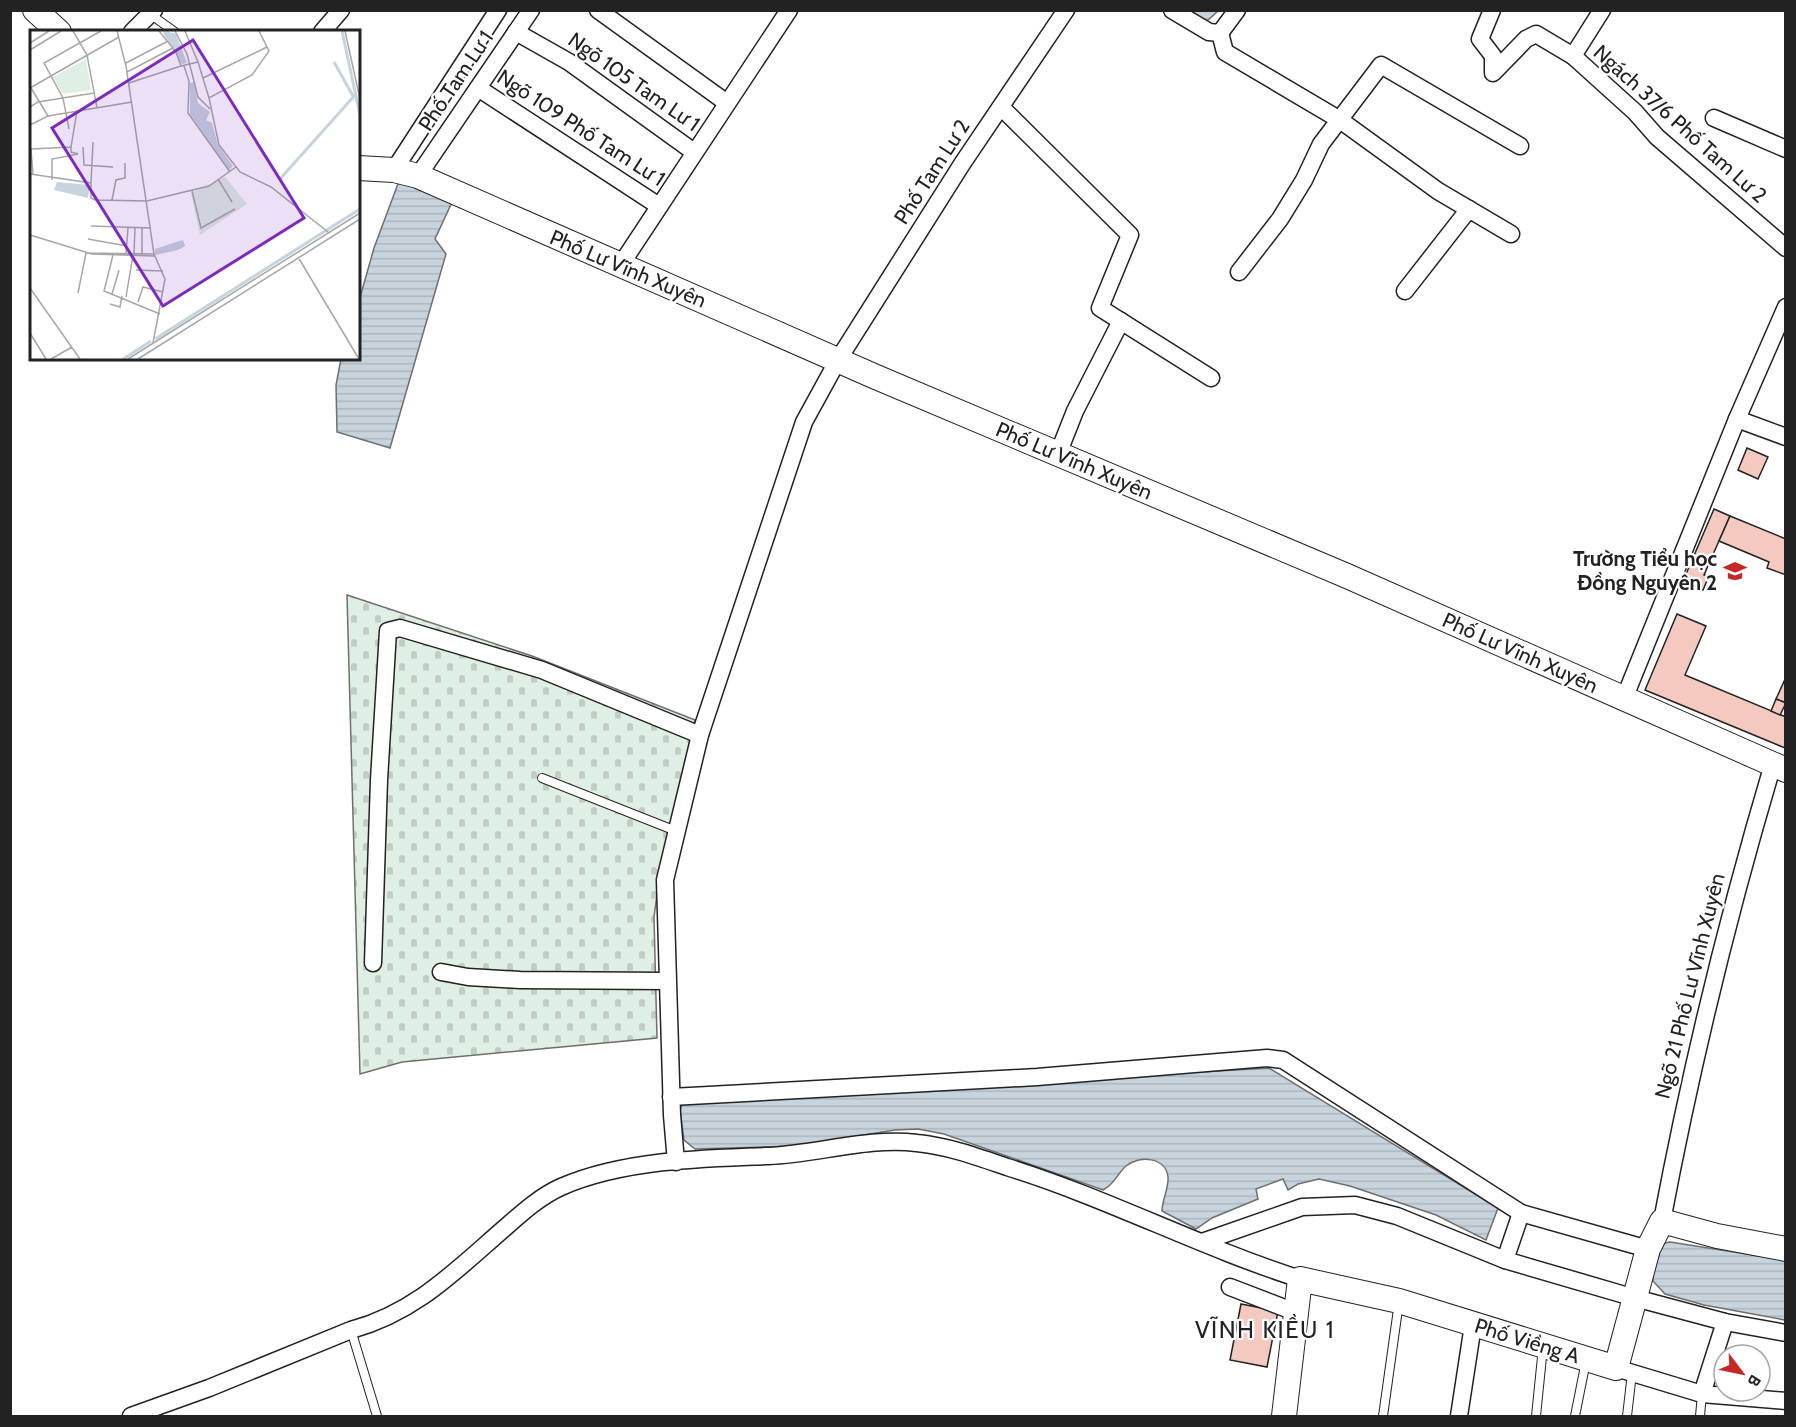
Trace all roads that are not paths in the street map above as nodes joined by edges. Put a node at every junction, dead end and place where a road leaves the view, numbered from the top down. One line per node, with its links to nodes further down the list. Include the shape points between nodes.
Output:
1 (35, 10): 14 (street)
2 (341, 10): 17 (street)
3 (498, 10): 29 (street, Phố Tam Lư 1)
4 (504, 10): 13 (street, Ngõ 105 Tam Lư 1)
5 (789, 10): 21 (street)
6 (1066, 10): 22 (street, Phố Tam Lư 2)
7 (1172, 10): 18 (street, via 1209,32)
8 (1237, 10): 18 (street)
9 (1492, 10): 19 (street, Ngách 37/6 Phố Tam Lư 2, via 1480,39 1493,56 1493,73 1526,39 1536,34)
10 (1602, 10): 19 (street)
11 (601, 11): 21 (street)
12 (152, 12): 15 (street); 16 (lane)
13 (523, 22): 20 (street, Phố Tam Lư 1); 27 (street, Ngõ 105 Tam Lư 1, via 568,62)
14 (57, 30)
15 (134, 30)
16 (173, 30)
17 (324, 30)
18 (1220, 33): 24 (street, via 1225,52)
19 (1573, 56): 34 (street, Ngách 37/6 Phố Tam Lư 2)
20 (478, 88): 30 (street, Phố Tam Lư 1); 31 (street, Ngõ 109 Phố Tam Lư 1)
21 (727, 103): 27 (street)
22 (1001, 107): 39 (street, via 1130,235 1100,308); 40 (street, Phố Tam Lư 2)
23 (1714, 118): 26 (street)
24 (1340, 120): 25 (street, via 1381,65); 32 (street); 36 (street, via 1321,144 1280,219)
25 (1520, 146)
26 (1785, 149)
27 (694, 152): 31 (street)
28 (360, 168): 29 (street, Phố Lư Vĩnh Xuyên)
29 (394, 170): 30 (street, Phố Lư Vĩnh Xuyên)
30 (418, 176): 35 (street, Phố Lư Vĩnh Xuyên)
31 (659, 206): 35 (street)
32 (1469, 209): 33 (street); 37 (street)
33 (1511, 234)
34 (1785, 248)
35 (620, 266): 40 (street, Phố Lư Vĩnh Xuyên)
36 (1239, 272)
37 (1405, 291)
38 (1785, 307): 42 (street)
39 (1121, 321): 41 (street); 44 (street, via 1075,411)
40 (838, 360): 44 (street, Phố Lư Vĩnh Xuyên); 46 (street, Phố Tam Lư 2, via 804,422)
41 (1211, 378)
42 (1737, 418): 43 (street); 45 (street)
43 (1785, 437)
44 (1058, 454): 45 (street, Phố Lư Vĩnh Xuyên)
45 (1624, 699): 47 (street, Phố Lư Vĩnh Xuyên)
46 (700, 735): 49 (street, Phố Tam Lư 2); 50 (street, via 542,669 400,628 388,631)
47 (1779, 767): 56 (street, Ngõ 21 Phố Lư Vĩnh Xuyên, via 1734,895 1683,1110)
48 (542, 778): 49 (lane)
49 (676, 831): 52 (street, Phố Tam Lư 2, via 665,880)
50 (373, 963)
51 (441, 972): 52 (street, via 520,980)
52 (668, 981): 53 (street, Phố Tam Lư 2)
53 (671, 1097): 54 (street, Phố Tam Lư 2); 55 (street, via 1283,1060)
54 (676, 1162): 57 (street, via 798,1155 870,1143 917,1143 958,1151 1057,1182); 68 (street, via 590,1175 558,1188 532,1205 424,1298 373,1324)
55 (1521, 1213): 59 (street); 60 (street)
56 (1662, 1221): 58 (street); 59 (street)
57 (1202, 1242): 60 (street, via 1302,1207 1354,1205 1397,1216); 61 (street)
58 (1785, 1249)
59 (1647, 1252): 63 (street)
60 (1505, 1260): 63 (street)
61 (1300, 1279): 64 (street, Phố Viềng A); 65 (street)
62 (1230, 1287): 65 (street)
63 (1635, 1298): 66 (street); 72 (street)
64 (1399, 1301): 67 (street, Phố Viềng A); 78 (lane)
65 (1295, 1312): 77 (street)
66 (1725, 1322): 69 (street); 73 (street)
67 (1473, 1325): 70 (street, Phố Viềng A); 79 (street)
68 (351, 1330): 75 (street); 76 (lane)
69 (1785, 1333)
70 (1543, 1346): 71 (street, Phố Viềng A); 80 (lane)
71 (1586, 1359): 72 (street, Phố Viềng A); 81 (lane)
72 (1624, 1370): 73 (street); 82 (lane)
73 (1702, 1394): 74 (street); 83 (lane)
74 (1785, 1401)
75 (131, 1416)
76 (377, 1416)
77 (1284, 1416)
78 (1383, 1416)
79 (1460, 1416)
80 (1536, 1416)
81 (1575, 1416)
82 (1627, 1416)
83 (1700, 1416)

